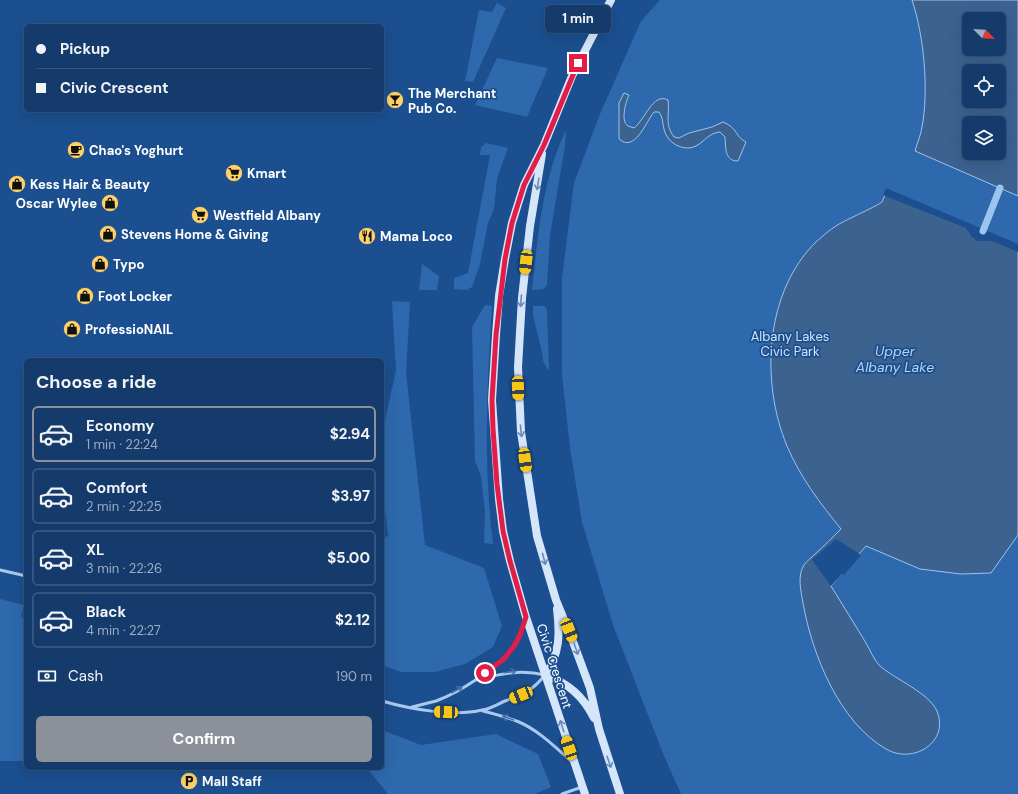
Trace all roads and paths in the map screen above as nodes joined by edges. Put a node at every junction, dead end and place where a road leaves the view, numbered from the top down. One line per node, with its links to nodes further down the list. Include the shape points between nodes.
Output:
1 (610, 0): 2 (street, Civic Crescent, via 572,76)
2 (544, 145): 5 (street, Civic Crescent, one-way to 5, via 530,226 518,367 521,432 537,536); 6 (street, Civic Crescent, via 524,185 512,223 496,335 492,400 503,531)
3 (0, 570): 4 (lane)
4 (24, 576)
5 (556, 600): 7 (street, via 559,624 556,654 552,666); 12 (street, Civic Crescent, one-way to 12, via 590,688)
6 (526, 617): 7 (street, Civic Crescent); 8 (lane, via 517,641 504,659)
7 (545, 675): 8 (lane, one-way to 7, via 522,671); 11 (lane, via 536,686 521,695); 12 (street, via 568,685 578,693); 13 (street, Civic Crescent, one-way to 7)
8 (476, 680): 10 (lane, one-way to 8, via 436,700)
9 (384, 702): 10 (lane)
10 (410, 708): 11 (lane, via 434,712)
11 (482, 710): 13 (lane, one-way to 11, via 538,733 520,722)
12 (599, 729): 16 (street, Civic Crescent, one-way to 16)
13 (574, 763): 14 (street, Civic Crescent)
14 (583, 790): 15 (lane)
15 (562, 794)
16 (620, 794)

